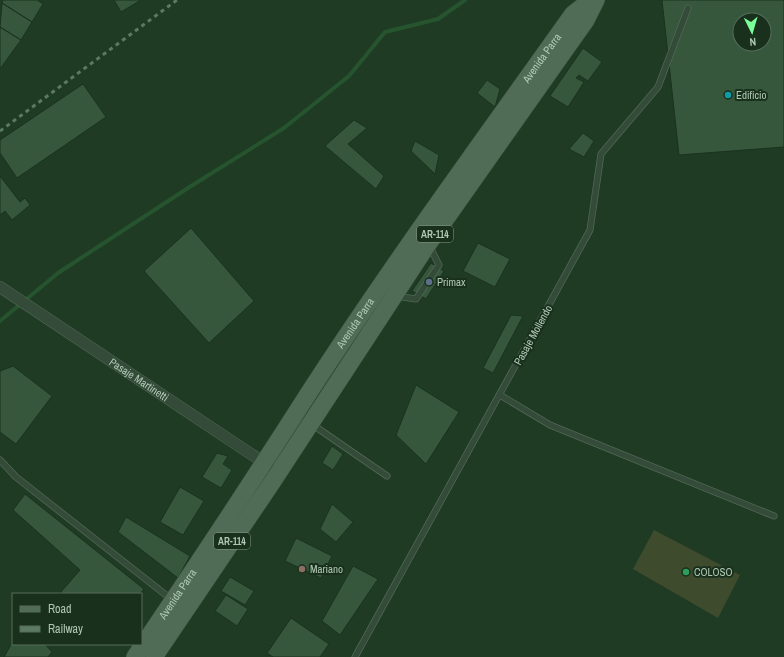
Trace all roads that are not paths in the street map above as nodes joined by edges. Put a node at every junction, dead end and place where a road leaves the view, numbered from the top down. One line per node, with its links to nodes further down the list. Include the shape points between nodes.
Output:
1 (591, 0): 5 (main road, Avenida Parra / AR-114, via 573,14 442,198)
2 (596, 0): 5 (main road, Avenida Parra / AR-114, via 586,20 428,244)
3 (688, 8): 6 (lane, Pasaje Mollendo, via 658,86 601,154 590,230)
4 (0, 287): 9 (street, Pasaje Martinetti)
5 (386, 293): 7 (main road, Avenida Parra / AR-114)
6 (500, 395): 11 (lane, via 550,425); 15 (lane, Pasaje Mollendo)
7 (303, 418): 9 (main road, Avenida Parra / AR-114); 10 (lane)
8 (0, 460): 12 (lane, via 16,477)
9 (271, 468): 12 (main road, Avenida Parra / AR-114)
10 (387, 476)
11 (774, 516)
12 (180, 605): 13 (main road, Avenida Parra / AR-114); 14 (main road, Avenida Parra / AR-114)
13 (136, 657)
14 (154, 657)
15 (356, 657)

